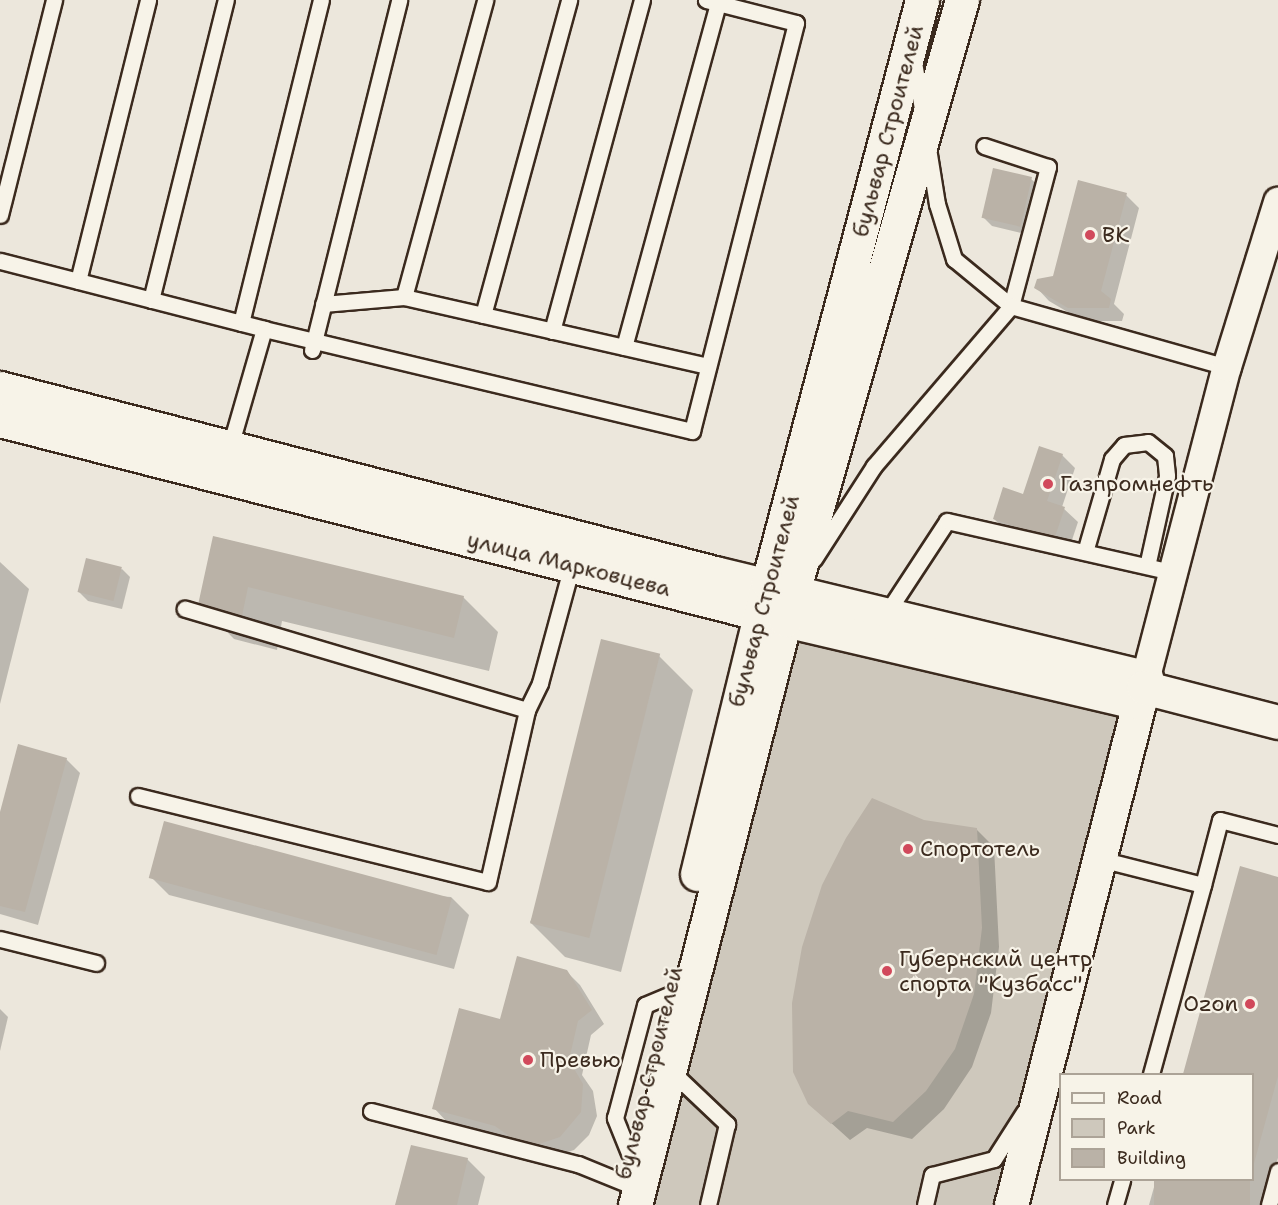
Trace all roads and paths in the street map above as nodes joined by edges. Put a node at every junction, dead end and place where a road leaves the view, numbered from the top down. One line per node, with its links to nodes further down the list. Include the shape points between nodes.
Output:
1 (54, 0): 16 (lane)
2 (148, 0): 18 (lane)
3 (225, 0): 20 (lane)
4 (321, 0): 24 (lane)
5 (399, 0): 21 (lane)
6 (485, 0): 19 (lane)
7 (569, 0): 23 (lane)
8 (642, 0): 26 (lane)
9 (922, 0): 12 (main road, бульвар Строителей)
10 (962, 0): 13 (main road, бульвар Строителей)
11 (714, 1): 28 (lane); 29 (lane, via 796,23)
12 (911, 42): 13 (lane); 38 (main road, бульвар Строителей)
13 (926, 130): 22 (lane, via 937,204 954,259); 38 (main road, бульвар Строителей)
14 (984, 146): 22 (lane, via 1048,167)
15 (1278, 202): 30 (street)
16 (0, 215)
17 (0, 261): 18 (lane)
18 (78, 281): 20 (lane)
19 (404, 297): 21 (lane); 23 (lane)
20 (151, 300): 24 (lane)
21 (323, 304): 27 (lane)
22 (1011, 306): 30 (lane); 38 (lane, via 874,466)
23 (483, 315): 26 (lane)
24 (241, 323): 25 (lane)
25 (264, 329): 27 (lane); 33 (lane)
26 (552, 331): 28 (lane)
27 (313, 346): 29 (lane, via 692,431)
28 (624, 347): 29 (lane)
29 (708, 366)
30 (1227, 367): 37 (street)
31 (0, 388): 33 (main road, улица Марковцева)
32 (0, 420): 35 (main road, улица Марковцева)
33 (230, 450): 38 (main road, улица Марковцева)
34 (1085, 552): 36 (lane); 36 (lane, via 1112,459 1124,445 1148,442 1165,456 1167,476); 40 (lane, via 946,521)
35 (572, 565): 38 (main road, улица Марковцева); 42 (lane, via 540,683)
36 (1147, 566): 37 (lane)
37 (1175, 573): 41 (street)
38 (777, 602): 40 (main road, улица Марковцева); 41 (main road, улица Марковцева); 50 (main road, бульвар Строителей); 56 (main road, бульвар Строителей, via 669,995)
39 (185, 609): 42 (lane)
40 (886, 614): 41 (main road, улица Марковцева)
41 (1143, 689): 43 (main road, улица Марковцева); 46 (main road)
42 (527, 710): 44 (lane, via 488,882)
43 (1278, 722)
44 (138, 796)
45 (1278, 835): 47 (lane, via 1220,820)
46 (1100, 859): 47 (lane); 52 (main road)
47 (1203, 885): 51 (lane)
48 (0, 939): 49 (lane)
49 (96, 963)
50 (670, 1070): 56 (main road, бульвар Строителей); 57 (lane, via 727,1124)
51 (1151, 1073)
52 (1043, 1083): 58 (lane, via 994,1159 932,1175); 59 (main road)
53 (371, 1111): 56 (lane, via 578,1164)
54 (1278, 1171): 61 (lane)
55 (1121, 1181): 60 (lane)
56 (625, 1186)
57 (708, 1205)
58 (925, 1205)
59 (1011, 1205)
60 (1115, 1205)
61 (1269, 1205)

